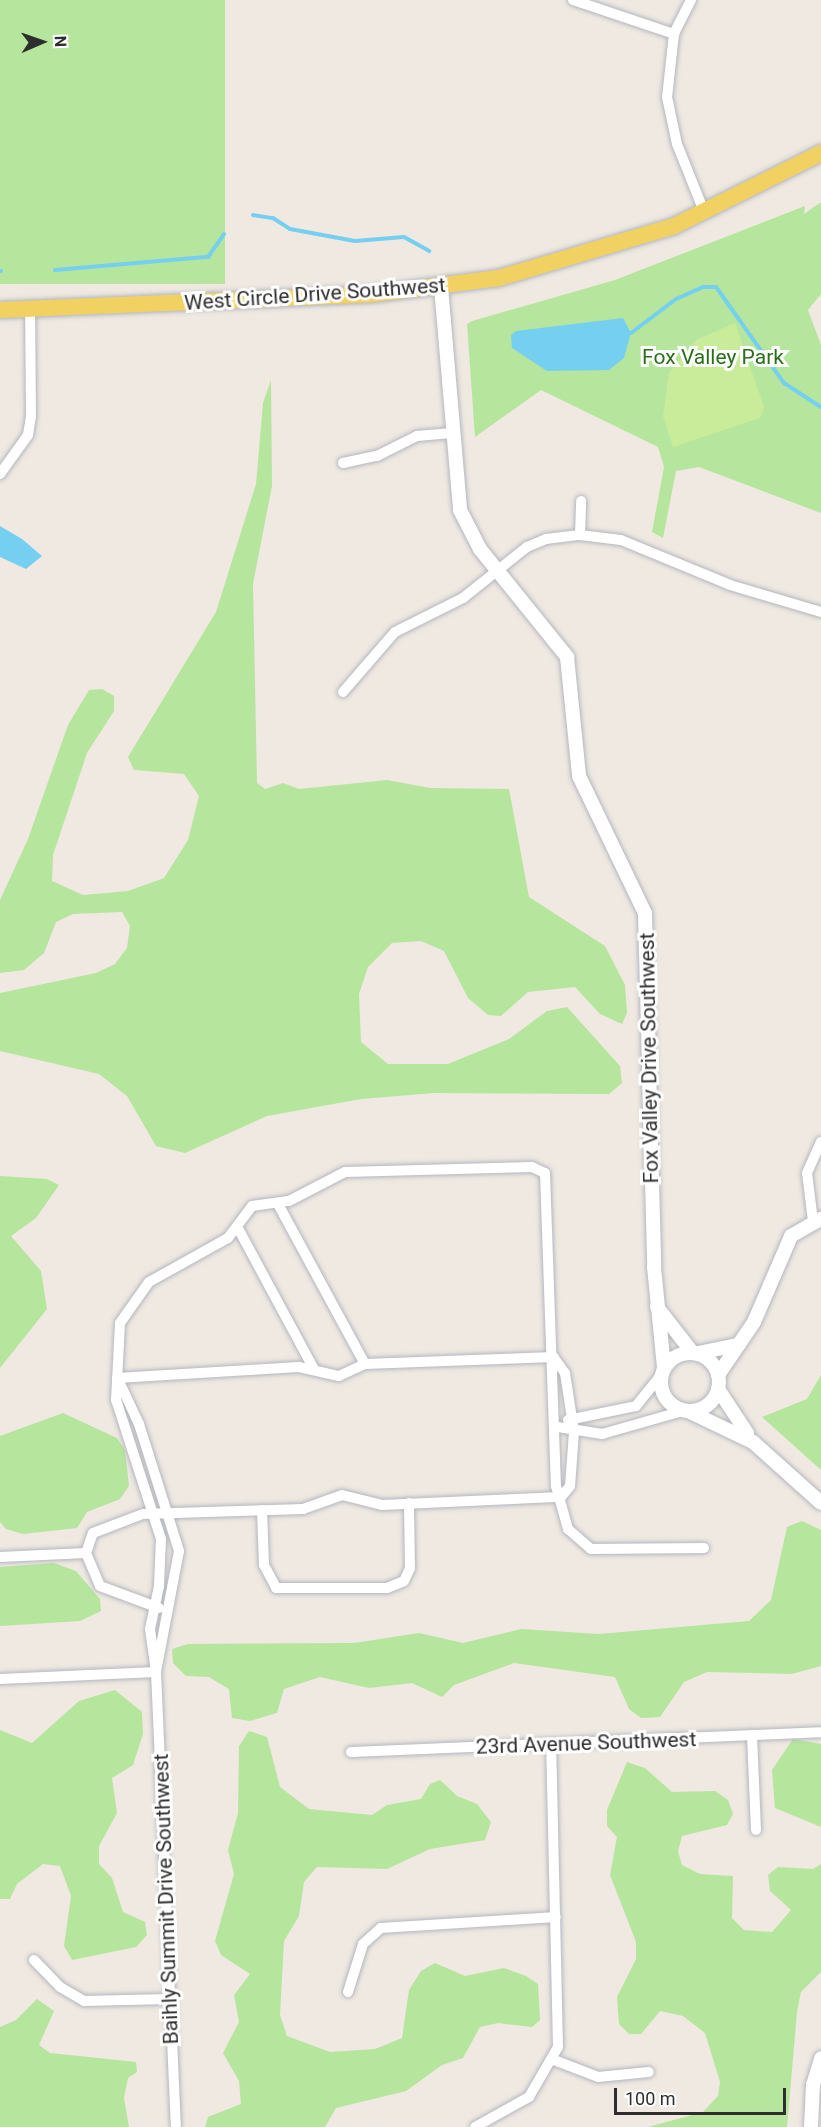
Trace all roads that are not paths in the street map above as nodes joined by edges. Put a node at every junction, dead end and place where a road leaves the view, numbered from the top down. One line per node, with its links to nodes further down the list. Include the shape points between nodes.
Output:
1 (573, 0): 3 (street)
2 (691, 0): 3 (street)
3 (674, 34): 5 (street, via 667,69 669,112)
4 (821, 153): 5 (main road, West Circle Drive Southwest)
5 (705, 214): 6 (main road, West Circle Drive Southwest, via 560,263)
6 (441, 287): 7 (main road, West Circle Drive Southwest); 9 (street, Fox Valley Drive Southwest)
7 (30, 308): 8 (main road, West Circle Drive Southwest); 11 (street, via 28,435)
8 (0, 310)
9 (452, 433): 10 (street, via 417,436 377,456); 14 (street, Fox Valley Drive Southwest, via 465,523)
10 (343, 463)
11 (0, 474)
12 (581, 501): 13 (street)
13 (580, 535): 14 (street, via 534,543); 15 (street, via 621,540 730,585)
14 (500, 572): 16 (street, via 453,604 395,632); 21 (street, Fox Valley Drive Southwest, via 567,657 579,776 645,913)
15 (821, 612)
16 (344, 692)
17 (821, 1142): 19 (street, via 807,1173)
18 (278, 1204): 20 (street, via 252,1206); 24 (street, via 354,1170 541,1169 547,1182); 25 (street)
19 (817, 1220): 22 (street, via 791,1236 758,1314)
20 (239, 1230): 26 (street); 28 (street, via 162,1273 136,1294 116,1333)
21 (657, 1306): 23 (street); 27 (street, Fox Valley Drive Southwest)
22 (738, 1345): 23 (street); 29 (street)
23 (695, 1353): 27 (street, via 676,1356); 29 (street)
24 (554, 1357): 25 (street); 31 (street, via 565,1373); 32 (street)
25 (365, 1364): 26 (street, via 339,1376)
26 (314, 1369): 28 (street)
27 (662, 1371): 30 (street, via 662,1394); 31 (street, via 636,1406 600,1418)
28 (117, 1378): 39 (street, via 121,1418); 40 (street)
29 (718, 1382): 30 (street, via 708,1405); 34 (street)
30 (686, 1411): 33 (street, via 602,1434); 34 (street)
31 (573, 1417): 32 (street); 33 (street)
32 (558, 1426): 33 (street); 35 (street, via 556,1486)
33 (574, 1432): 35 (street, via 570,1486)
34 (753, 1442): 37 (street)
35 (561, 1497): 36 (street); 41 (street, via 568,1529 591,1549)
36 (409, 1503): 38 (street, via 382,1504 342,1495 303,1509); 38 (street, via 410,1568 404,1581 387,1588 276,1588 264,1565)
37 (821, 1503)
38 (262, 1510): 40 (street)
39 (156, 1513): 40 (street); 42 (street, via 104,1525 93,1533); 45 (street, via 162,1567)
40 (170, 1513): 44 (street, via 179,1571)
41 (704, 1548)
42 (86, 1553): 43 (street); 45 (street, via 100,1586)
43 (0, 1557)
44 (169, 1607): 45 (street); 46 (street)
45 (154, 1608): 46 (street, via 150,1653)
46 (156, 1672): 47 (street); 56 (street, Baihly Summit Drive Southwest)
47 (0, 1679)
48 (821, 1732): 49 (street, 23rd Avenue Southwest)
49 (752, 1736): 50 (street, 23rd Avenue Southwest); 52 (street)
50 (551, 1745): 51 (street, 23rd Avenue Southwest); 53 (street)
51 (351, 1752)
52 (756, 1830)
53 (556, 1917): 55 (street, via 381,1928 363,1944); 58 (street, via 560,2019)
54 (34, 1960): 56 (street, via 60,1987 84,2001)
55 (348, 1992)
56 (169, 1999): 60 (street, Baihly Summit Drive Southwest)
57 (821, 2058): 62 (street, via 813,2085)
58 (554, 2060): 59 (street, via 598,2077); 61 (street, via 529,2097)
59 (649, 2072)
60 (176, 2127)
61 (475, 2127)
62 (811, 2127)

